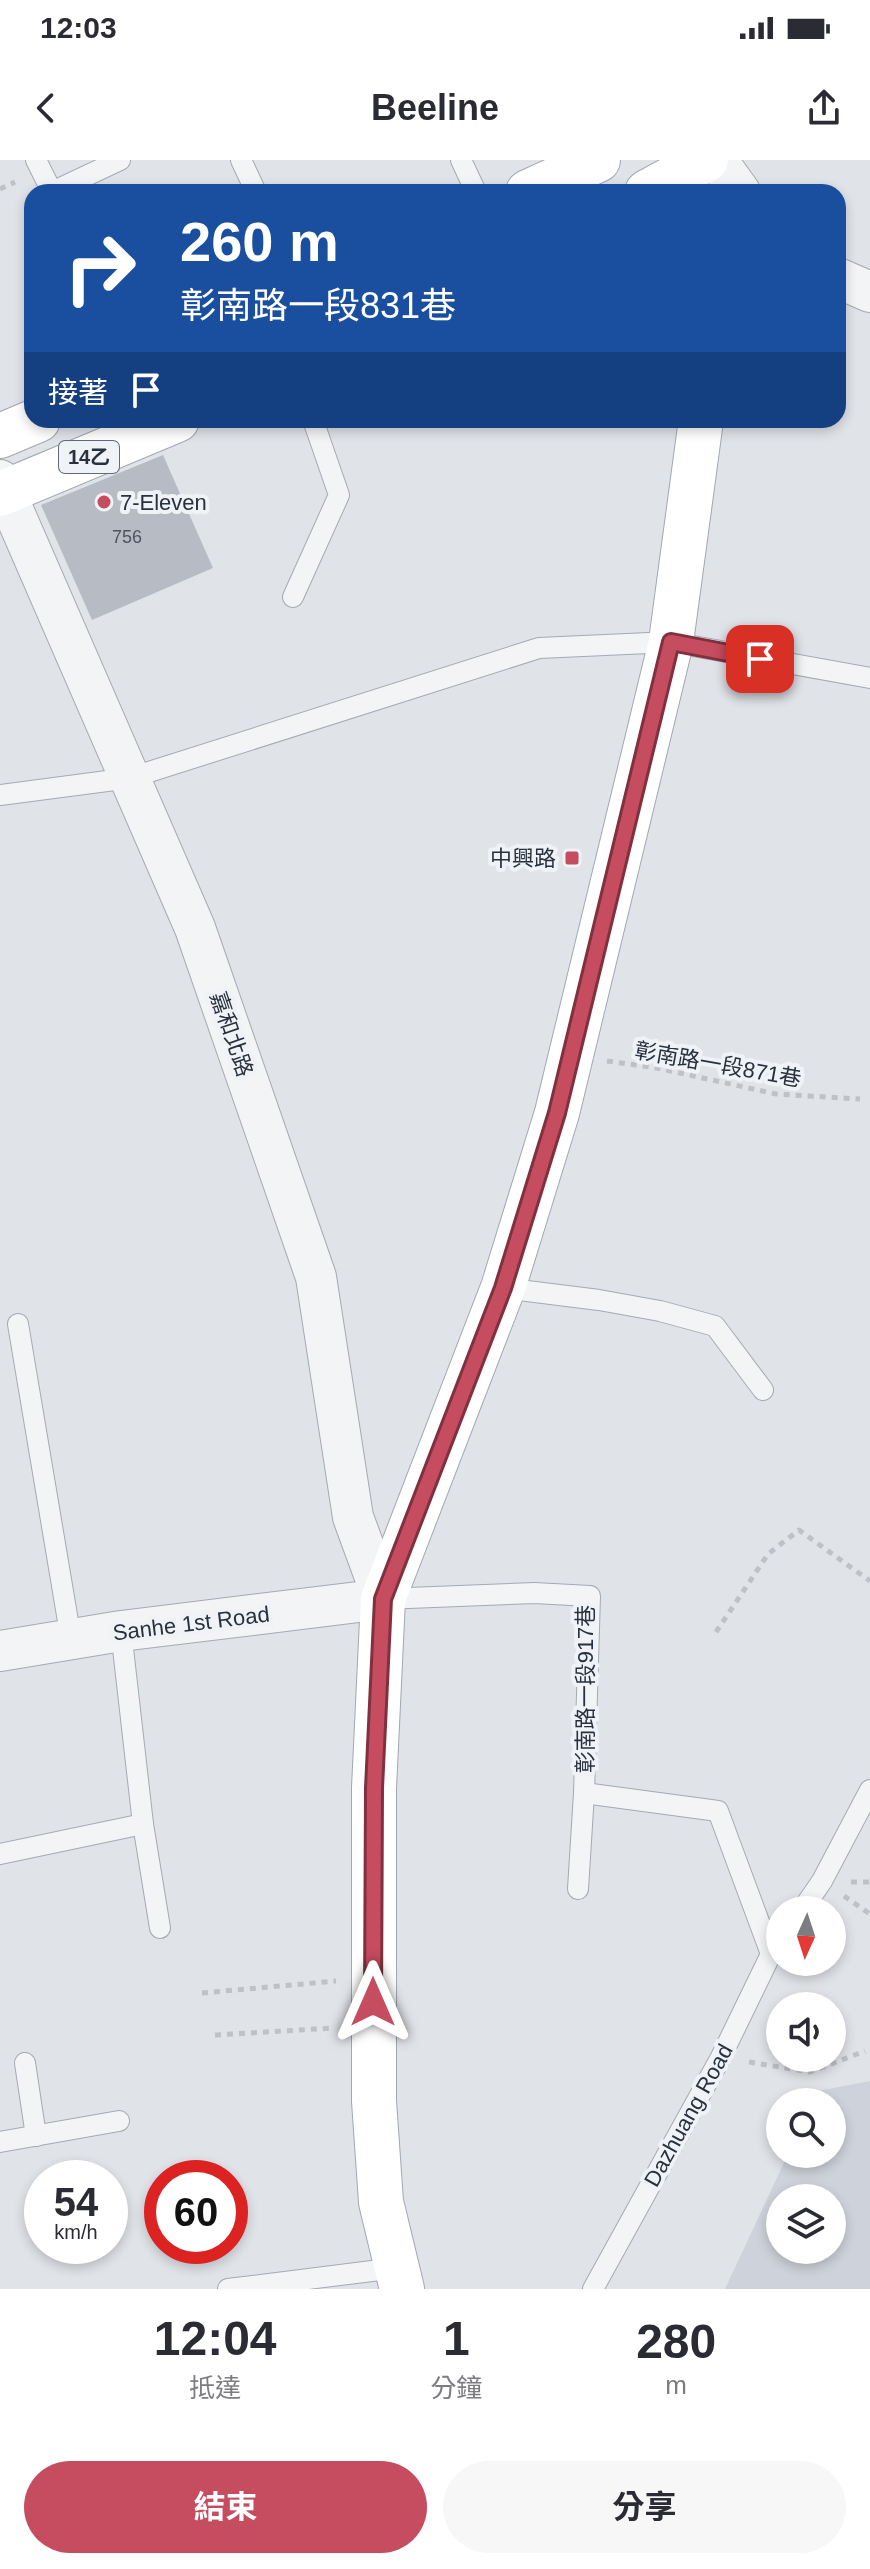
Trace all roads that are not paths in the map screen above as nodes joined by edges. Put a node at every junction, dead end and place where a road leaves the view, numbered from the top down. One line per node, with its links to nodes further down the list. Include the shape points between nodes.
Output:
1 (36, 160): 8 (lane)
2 (120, 160): 9 (lane)
3 (241, 160): 10 (lane)
4 (461, 160): 11 (lane)
5 (598, 160): 12 (main road)
6 (706, 160): 13 (main road)
7 (716, 160): 14 (main road); 15 (street)
8 (48, 184)
9 (69, 184)
10 (252, 184)
11 (472, 184)
12 (546, 184)
13 (662, 184)
14 (717, 184)
15 (734, 184)
16 (846, 282): 17 (street)
17 (870, 292)
18 (24, 426): 22 (main road, 14乙)
19 (157, 428): 23 (main road, 14乙)
20 (316, 428): 24 (lane, via 339,495)
21 (700, 428): 25 (main road)
22 (0, 436)
23 (2, 489): 27 (street, 嘉和北路)
24 (293, 597)
25 (671, 642): 26 (lane); 27 (lane, via 539,648); 29 (main road, via 557,1113)
26 (870, 678)
27 (130, 778): 28 (lane); 32 (street, 嘉和北路, via 195,928 316,1277 353,1517)
28 (0, 795)
29 (503, 1288): 31 (lane, via 599,1300 715,1326); 32 (main road)
30 (18, 1324): 34 (lane)
31 (763, 1390)
32 (383, 1599): 33 (street, Sanhe 1st Road); 37 (lane, 彰南路一段917巷, via 590,1596); 49 (main road, via 374,1788 374,2101 381,2202)
33 (121, 1631): 34 (street, Sanhe 1st Road); 38 (lane)
34 (71, 1639): 35 (street, Sanhe 1st Road)
35 (0, 1651)
36 (870, 1790): 41 (lane)
37 (584, 1793): 40 (lane, 彰南路一段917巷); 42 (lane, via 718,1811)
38 (143, 1824): 39 (lane); 43 (lane)
39 (0, 1854)
40 (578, 1889)
41 (812, 1896)
42 (766, 1926)
43 (160, 1928)
44 (766, 1965): 51 (lane, Dazhuang Road)
45 (25, 2063): 47 (lane)
46 (119, 2121): 47 (lane)
47 (36, 2136): 48 (lane)
48 (0, 2142)
49 (399, 2279): 50 (lane)
50 (228, 2289)
51 (593, 2289)

